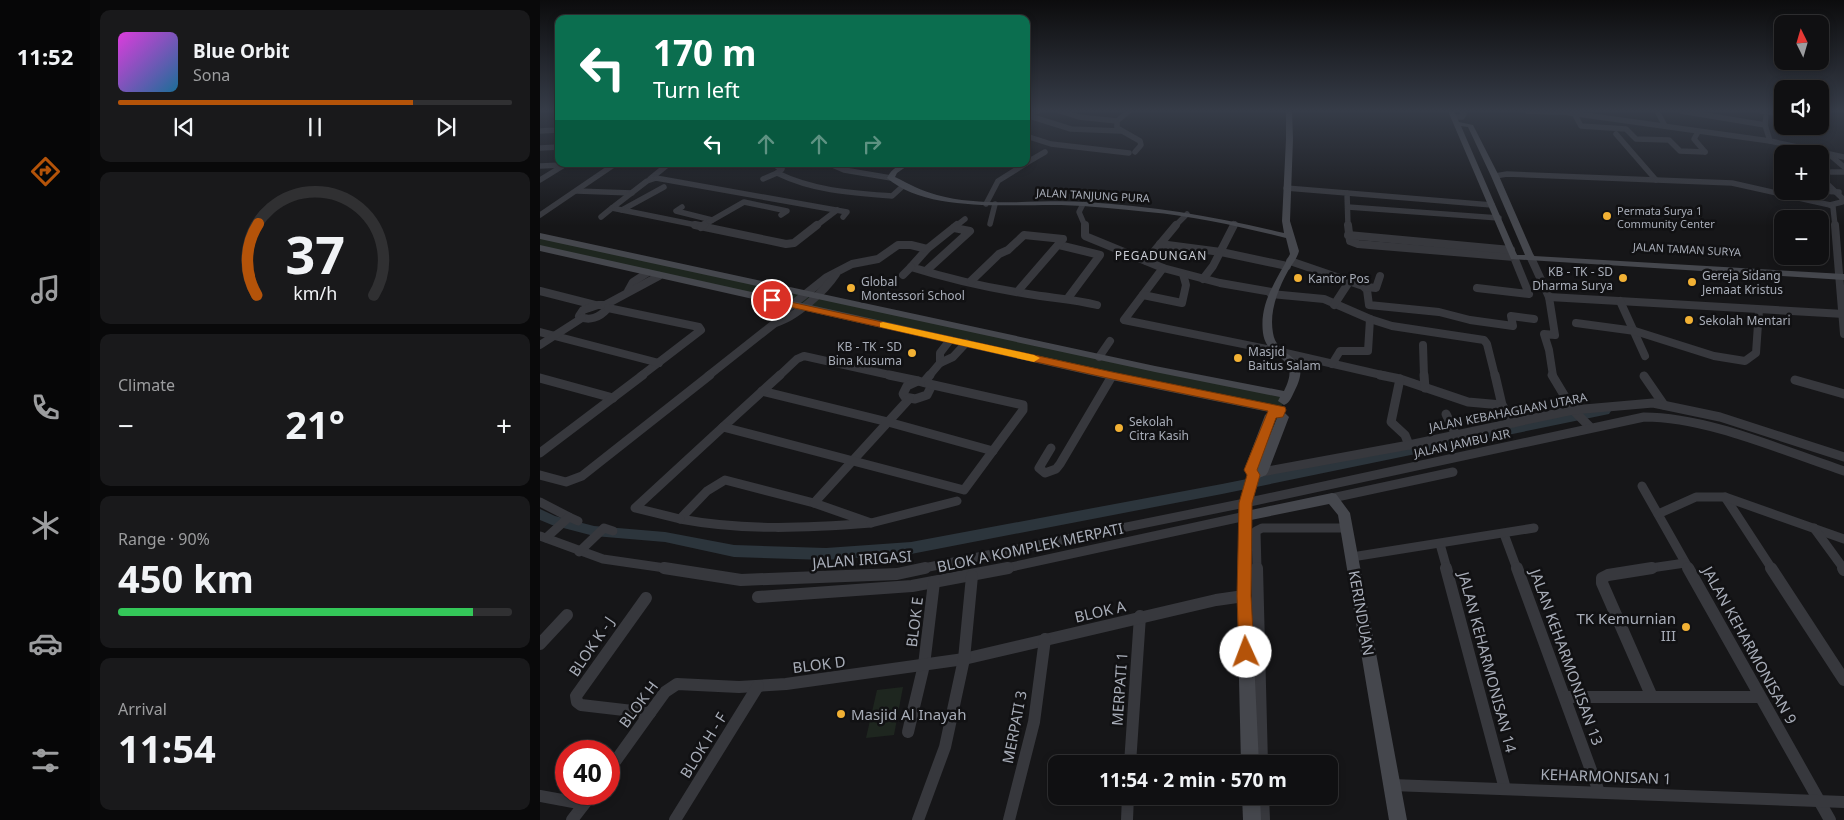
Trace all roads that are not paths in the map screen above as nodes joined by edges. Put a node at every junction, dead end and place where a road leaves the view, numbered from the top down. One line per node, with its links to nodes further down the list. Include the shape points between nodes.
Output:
1 (1104, 149): 2 (street, via 1132,152)
2 (1136, 149)
3 (1290, 149): 37 (street)
4 (1468, 149): 46 (street)
5 (1482, 149): 27 (street)
6 (1629, 149): 32 (street)
7 (1679, 149): 8 (street, via 1705,152)
8 (1702, 149)
9 (1045, 152): 13 (street)
10 (1829, 153): 12 (street)
11 (1829, 154): 23 (street)
12 (1844, 157)
13 (1030, 161)
14 (555, 165): 15 (street)
15 (540, 166)
16 (561, 167): 31 (street)
17 (611, 167): 35 (street)
18 (665, 167): 29 (street)
19 (778, 167): 24 (street, via 782,169)
20 (837, 167): 28 (street)
21 (902, 167): 28 (street)
22 (1020, 167): 42 (street, via 998,182)
23 (1844, 167)
24 (778, 172): 30 (street); 34 (street, via 793,182 820,190 892,196)
25 (1831, 172): 26 (street)
26 (1844, 172)
27 (1495, 176): 32 (street); 75 (street)
28 (891, 178): 34 (street, JALAN TANJUNG PURA)
29 (650, 179): 39 (street); 51 (street, via 676,180)
30 (763, 179)
31 (540, 180)
32 (1656, 180): 45 (street, via 1741,184)
33 (1829, 184): 40 (street)
34 (903, 186): 42 (street, JALAN TANJUNG PURA, via 940,199)
35 (583, 187): 38 (street); 39 (street)
36 (664, 187): 50 (street)
37 (1286, 188): 41 (street); 66 (street)
38 (577, 191): 39 (street); 54 (street)
39 (634, 191): 49 (street)
40 (1840, 192): 45 (street, via 1844,200)
41 (1348, 193): 46 (street); 48 (street, JALAN TAMAN SURYA)
42 (986, 204): 43 (street, JALAN TANJUNG PURA)
43 (996, 204): 44 (street, JALAN TANJUNG PURA); 60 (street)
44 (1083, 204): 53 (street, JALAN TANJUNG PURA); 76 (street, via 1079,212 1085,225 1085,236)
45 (1830, 204): 67 (street)
46 (1492, 205): 57 (street)
47 (682, 207): 59 (street, via 676,211)
48 (1348, 207): 57 (street); 64 (street, JALAN TAMAN SURYA)
49 (612, 208): 50 (street); 56 (street)
50 (622, 210): 62 (street)
51 (837, 210): 52 (street); 62 (street, via 790,244)
52 (847, 213)
53 (1187, 214): 61 (street, JALAN TANJUNG PURA); 69 (street)
54 (542, 216)
55 (780, 216): 59 (street, via 787,211 746,201)
56 (601, 217)
57 (1499, 218): 74 (street)
58 (965, 219): 63 (street)
59 (712, 220): 62 (street)
60 (990, 224)
61 (1235, 224): 66 (street, JALAN TANJUNG PURA); 73 (street)
62 (701, 227)
63 (954, 228): 72 (street); 80 (street, via 970,231)
64 (1348, 235): 74 (street, JALAN TAMAN SURYA, via 1350,241 1358,244)
65 (540, 236): 97 (street)
66 (1288, 236): 77 (street, via 1294,253)
67 (1834, 237): 68 (street); 84 (street)
68 (1844, 240)
69 (1160, 244): 73 (street); 76 (street)
70 (1059, 245): 89 (street, via 1061,237 1024,235); 95 (street); 100 (street, via 1100,254)
71 (540, 248): 81 (street)
72 (927, 249): 78 (street); 82 (street, via 898,245 878,259 852,264)
73 (1221, 252): 77 (street); 88 (street)
74 (1513, 254): 75 (street, JALAN TAMAN SURYA); 92 (street, via 1529,294)
75 (1530, 255): 84 (street, JALAN TAMAN SURYA); 99 (street)
76 (1146, 261): 79 (street)
77 (1288, 264): 90 (street, via 1315,267); 96 (street)
78 (911, 267): 80 (street); 85 (street)
79 (1163, 268): 83 (street); 98 (street)
80 (927, 270): 89 (street)
81 (647, 273): 86 (street); 94 (street, via 633,282)
82 (836, 274): 97 (street)
83 (1183, 274): 88 (street); 98 (street, via 1186,285 1182,303)
84 (1841, 274): 112 (street)
85 (903, 275)
86 (659, 276): 94 (street); 108 (street)
87 (1380, 276): 91 (street, via 1376,288)
88 (1203, 279): 96 (street)
89 (971, 281): 95 (street)
90 (1349, 282): 91 (street); 106 (street)
91 (1366, 288): 109 (street, via 1369,305)
92 (1477, 288)
93 (540, 291): 104 (street)
94 (628, 291): 107 (street)
95 (1018, 291): 100 (street)
96 (1272, 293): 106 (street, via 1324,299); 126 (street, via 1267,336)
97 (811, 294): 108 (street); 128 (street)
98 (1143, 295): 126 (street, via 1124,320)
99 (1549, 297): 102 (street); 149 (street, via 1555,335 1544,334 1550,350 1550,366)
100 (1068, 298): 105 (street)
101 (1413, 300): 109 (street)
102 (1620, 301): 110 (street); 117 (street)
103 (1437, 302): 111 (street)
104 (595, 305): 107 (street); 113 (street, via 580,313)
105 (1097, 305)
106 (1334, 305): 114 (street)
107 (606, 306): 113 (street, via 606,311 599,316); 130 (street, via 701,328)
108 (796, 306): 121 (street); 166 (street, via 786,319 775,323 575,481 563,483)
109 (1413, 309): 111 (street)
110 (1759, 310): 112 (street); 117 (street, via 1756,353 1745,361 1714,356)
111 (1439, 312): 115 (street, via 1513,326 1511,316)
112 (1843, 314): 119 (street)
113 (582, 318): 120 (street)
114 (1370, 319): 131 (street, via 1368,352 1340,351); 147 (street, via 1392,326 1484,340)
115 (1534, 319)
116 (1576, 323): 117 (street)
117 (1635, 331): 127 (street)
118 (540, 332): 120 (street)
119 (1844, 334)
120 (554, 336): 125 (street); 130 (street)
121 (950, 340): 123 (street); 129 (street, via 940,353)
122 (1110, 340): 128 (street)
123 (966, 343): 129 (street, via 953,357); 133 (street)
124 (1423, 344): 140 (street)
125 (540, 345)
126 (1277, 351): 131 (street); 143 (street, via 1292,362 1295,369)
127 (1645, 356)
128 (1099, 357): 132 (street)
129 (940, 363): 138 (street)
130 (659, 364): 144 (street)
131 (1332, 364): 136 (street)
132 (1155, 369): 139 (street, via 1158,376); 143 (street)
133 (1112, 376): 139 (street); 158 (street, via 1060,464 1056,469 1045,472 1039,468)
134 (1644, 376): 146 (street)
135 (540, 378): 144 (street)
136 (1400, 379): 140 (street); 157 (street, via 1391,422 1405,434)
137 (1795, 380): 142 (street)
138 (924, 382): 141 (street, via 804,356 797,358); 145 (street, via 930,391 927,395); 145 (street, via 903,390 904,397); 159 (street, via 1023,405 1023,410)
139 (1148, 384): 148 (street)
140 (1426, 388): 147 (street, via 1468,402)
141 (762, 392): 152 (street); 155 (street)
142 (1844, 394)
143 (1287, 395): 148 (street)
144 (613, 398): 160 (street)
145 (909, 399): 152 (street)
146 (1664, 404): 149 (street, JALAN KEBAHAGIAAN UTARA, via 1620,405); 151 (street, JALAN KEBAHAGIAAN UTARA)
147 (1502, 405): 153 (street)
148 (1280, 412): 167 (street, via 1272,415 1250,470)
149 (1575, 412): 153 (street, JALAN KEBAHAGIAAN UTARA); 154 (street)
150 (1446, 414): 156 (street)
151 (1684, 414): 154 (street, JALAN JAMBU AIR); 161 (street, via 1707,425)
152 (888, 422): 159 (street); 163 (street)
153 (1514, 423): 156 (street, JALAN KEBAHAGIAAN UTARA)
154 (1589, 426): 174 (street, JALAN JAMBU AIR)
155 (723, 427): 163 (street); 176 (street, via 635,508)
156 (1456, 435): 157 (street, JALAN KEBAHAGIAAN UTARA)
157 (1409, 445): 167 (street, JALAN KEBAHAGIAAN UTARA)
158 (1051, 448)
159 (992, 451): 163 (street, via 964,490)
160 (540, 453)
161 (1813, 453): 162 (street); 164 (street)
162 (1844, 457)
163 (852, 462): 173 (street)
164 (1844, 471)
165 (1453, 472): 170 (street)
166 (540, 475)
167 (1256, 475): 174 (street)
168 (1642, 486): 175 (street, JALAN KEHARMONISAN 9)
169 (1725, 497): 175 (street, via 1696,497); 180 (street); 202 (street)
170 (1332, 498): 174 (street); 178 (street, KERINDUAN, via 1344,513)
171 (957, 501): 177 (street)
172 (540, 502): 184 (street, via 571,520)
173 (814, 503): 176 (street, via 725,480 705,494); 177 (street)
174 (1246, 505): 187 (street, JALAN IRIGASI, via 897,574 742,580 603,559); 191 (street, BLOK A KOMPLEK MERPATI); 193 (street)
175 (1658, 514): 189 (street, JALAN KEHARMONISAN 9)
176 (680, 519): 177 (street, via 708,525 806,528)
177 (871, 522)
178 (1347, 528): 188 (street, KERINDUAN); 213 (street, via 1262,528 1256,531)
179 (1534, 528): 183 (street)
180 (1814, 528): 185 (street); 190 (street)
181 (601, 531): 182 (street, via 604,528); 187 (street)
182 (613, 531)
183 (1504, 534): 186 (street); 205 (street, JALAN KEHARMONISAN 13)
184 (545, 536): 187 (street, JALAN IRIGASI)
185 (1844, 539)
186 (1440, 544): 188 (street); 215 (street, JALAN KEHARMONISAN 14)
187 (582, 549)
188 (1352, 557): 214 (street, KERINDUAN)
189 (1685, 563): 206 (street, via 1602,578); 207 (street, JALAN KEHARMONISAN 9)
190 (1844, 570)
191 (972, 576): 192 (street, BLOK A KOMPLEK MERPATI); 200 (street)
192 (934, 582): 194 (street, BLOK A KOMPLEK MERPATI); 201 (street, BLOK E)
193 (1244, 596): 197 (street, BLOK A); 212 (street)
194 (758, 597)
195 (646, 598): 208 (street, BLOK K - J, via 582,688 576,702)
196 (566, 615): 199 (street)
197 (1140, 616): 198 (street, BLOK A); 211 (street, MERPATI 1)
198 (1045, 639): 200 (street, BLOK A); 228 (street, MERPATI 3, via 1034,722)
199 (540, 644)
200 (964, 659): 201 (street, BLOK D); 227 (street, via 944,747)
201 (924, 665): 204 (street, BLOK D, via 822,681); 209 (street, BLOK E)
202 (1844, 680)
203 (677, 684): 204 (street, BLOK D); 208 (street, BLOK H, via 666,692)
204 (758, 686): 226 (street, BLOK H - F)
205 (1565, 697): 206 (street); 216 (street, JALAN KEHARMONISAN 13)
206 (1652, 697): 207 (street)
207 (1760, 697): 219 (street, JALAN KEHARMONISAN 9)
208 (650, 713): 210 (street, BLOK H)
209 (908, 732)
210 (620, 755)
211 (1131, 755)
212 (1250, 755)
213 (1262, 755)
214 (1392, 785): 215 (street, KEHARMONISAN 1); 232 (street, KERINDUAN)
215 (1505, 789): 216 (street, KEHARMONISAN 1)
216 (1599, 792): 219 (street, KEHARMONISAN 1)
217 (540, 796): 218 (street)
218 (555, 797)
219 (1819, 801): 220 (street, KEHARMONISAN 1); 233 (street, JALAN KEHARMONISAN 9)
220 (1844, 802)
221 (583, 805): 225 (street)
222 (1128, 805): 229 (street)
223 (1251, 805): 230 (street)
224 (1263, 805): 231 (street)
225 (572, 820)
226 (675, 820)
227 (918, 820)
228 (1009, 820)
229 (1127, 820)
230 (1252, 820)
231 (1264, 820)
232 (1398, 820)
233 (1830, 820)

